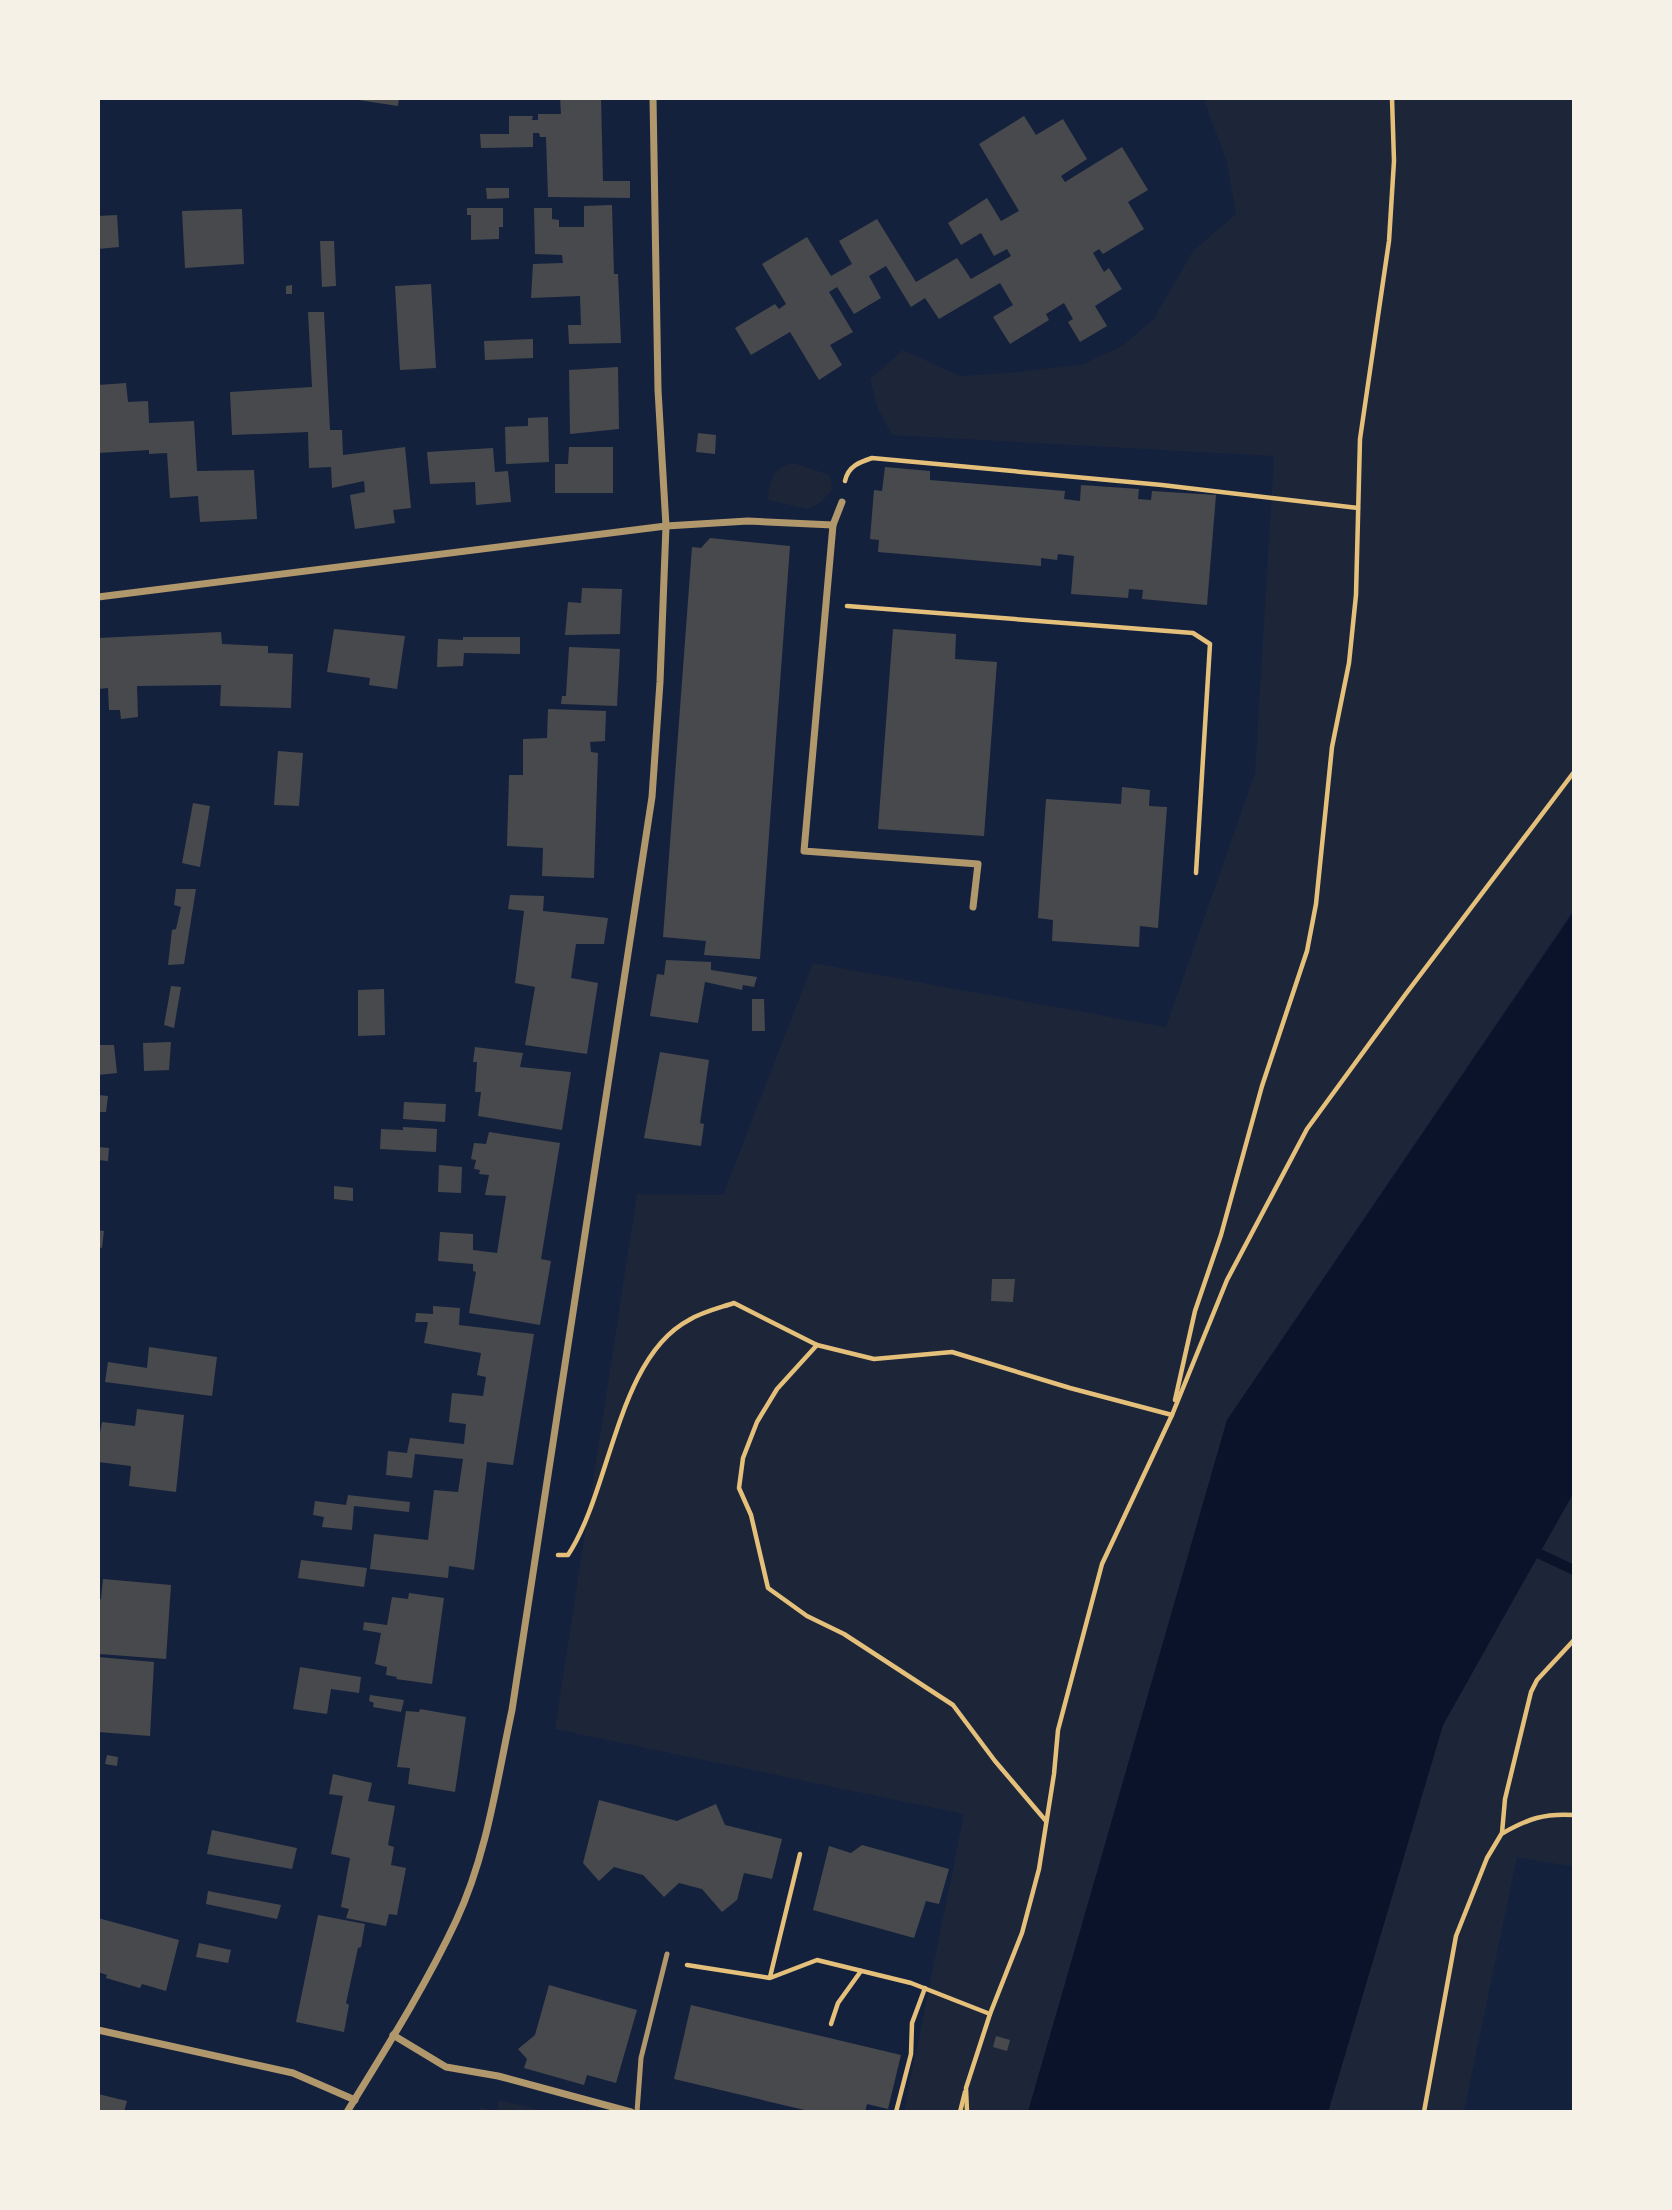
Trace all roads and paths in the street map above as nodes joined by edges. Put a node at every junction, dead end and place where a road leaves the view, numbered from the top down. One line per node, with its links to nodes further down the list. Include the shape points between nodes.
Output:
1 (653, 98): 5 (street, via 658,390)
2 (1392, 98): 4 (path, via 1389,241 1360,439)
3 (842, 502): 4 (path, via 846,475 856,463 872,458); 6 (street)
4 (1358, 508): 13 (path, via 1349,663 1332,747 1307,951 1195,1311)
5 (666, 526): 6 (street, via 748,521); 7 (street); 14 (street, via 652,797)
6 (834, 526): 8 (street)
7 (98, 597)
8 (826, 604): 10 (path, via 1193,633 1210,644); 11 (street, via 804,851 978,864)
9 (1574, 772): 13 (path, via 1307,1129 1227,1280)
10 (1196, 873)
11 (973, 907)
12 (817, 1345): 13 (path, via 873,1359 952,1352); 14 (path, via 734,1303 688,1320 646,1362 574,1546 568,1555); 17 (path, via 777,1390 757,1422 743,1458 739,1488 751,1514 768,1588 953,1705)
13 (1172, 1415): 17 (path, via 1102,1564 1058,1730)
14 (536, 1554): 28 (street, via 512,1710 473,1877 456,1921)
15 (1574, 1640): 18 (path, via 1531,1692 1505,1799)
16 (1574, 1815): 18 (path, via 1530,1818)
17 (1046, 1822): 25 (path, via 1022,1933)
18 (1502, 1833): 37 (path, via 1487,1858 1456,1936)
19 (800, 1854): 23 (path)
20 (667, 1954): 21 (lane)
21 (665, 1963): 23 (path); 33 (lane, via 641,2058)
22 (861, 1971): 23 (path, via 817,1960); 24 (path); 26 (path, via 838,2003)
23 (770, 1978)
24 (925, 1988): 25 (path); 34 (path, via 912,2023 912,2054)
25 (990, 2014): 29 (path)
26 (831, 2024)
27 (98, 2030): 30 (street, via 293,2073)
28 (393, 2035): 30 (street); 32 (street, via 446,2067 498,2076)
29 (966, 2088): 35 (path); 36 (path)
30 (355, 2100): 31 (street)
31 (347, 2112)
32 (631, 2112)
33 (637, 2112)
34 (896, 2112)
35 (960, 2112)
36 (967, 2112)
37 (1424, 2112)

